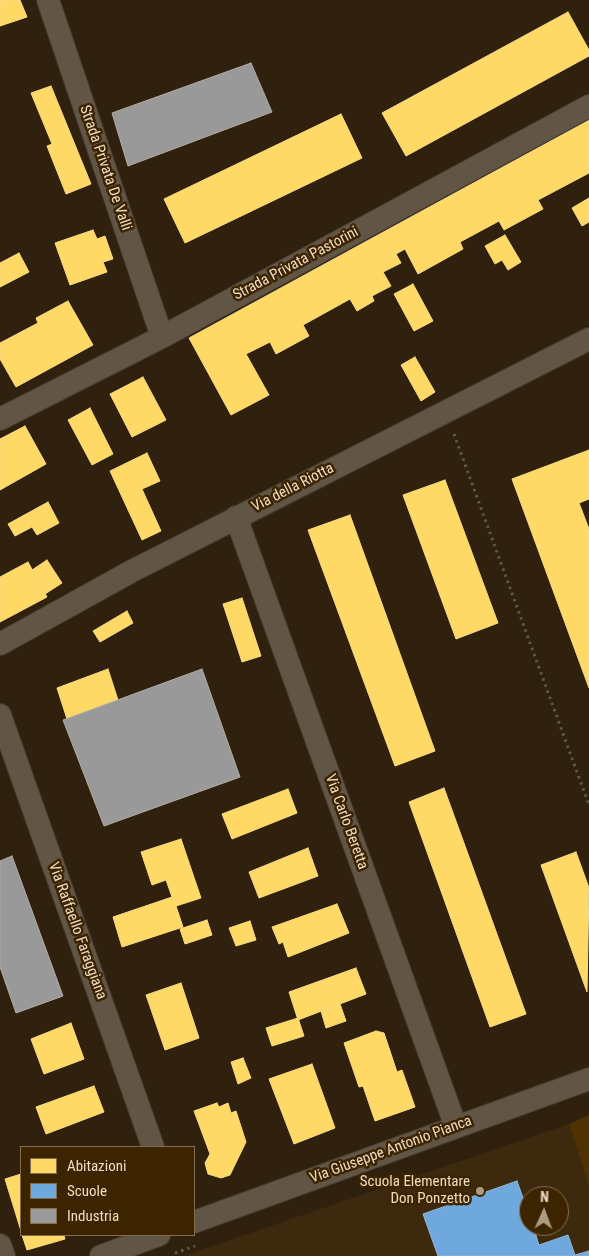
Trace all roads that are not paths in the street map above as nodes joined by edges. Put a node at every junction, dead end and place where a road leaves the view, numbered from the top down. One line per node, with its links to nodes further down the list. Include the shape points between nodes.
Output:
1 (48, 0): 3 (street, Strada Privata De Valli)
2 (589, 106): 3 (street, Strada Privata Pastorini)
3 (162, 337): 5 (street, Strada Privata Pastorini)
4 (589, 339): 6 (street, Via della Riotta)
5 (0, 419)
6 (236, 517): 7 (street, Via della Riotta); 10 (street, Via Carlo Beretta)
7 (0, 644)
8 (0, 715): 11 (street, Via Raffaello Faraggiana)
9 (589, 1078): 10 (street, Via Giuseppe Antonio Pianca)
10 (456, 1127): 12 (street, Via Giuseppe Antonio Pianca)
11 (153, 1146)
12 (195, 1222)
13 (156, 1236): 16 (street)
14 (0, 1245): 15 (street)
15 (4, 1256)
16 (101, 1256)

